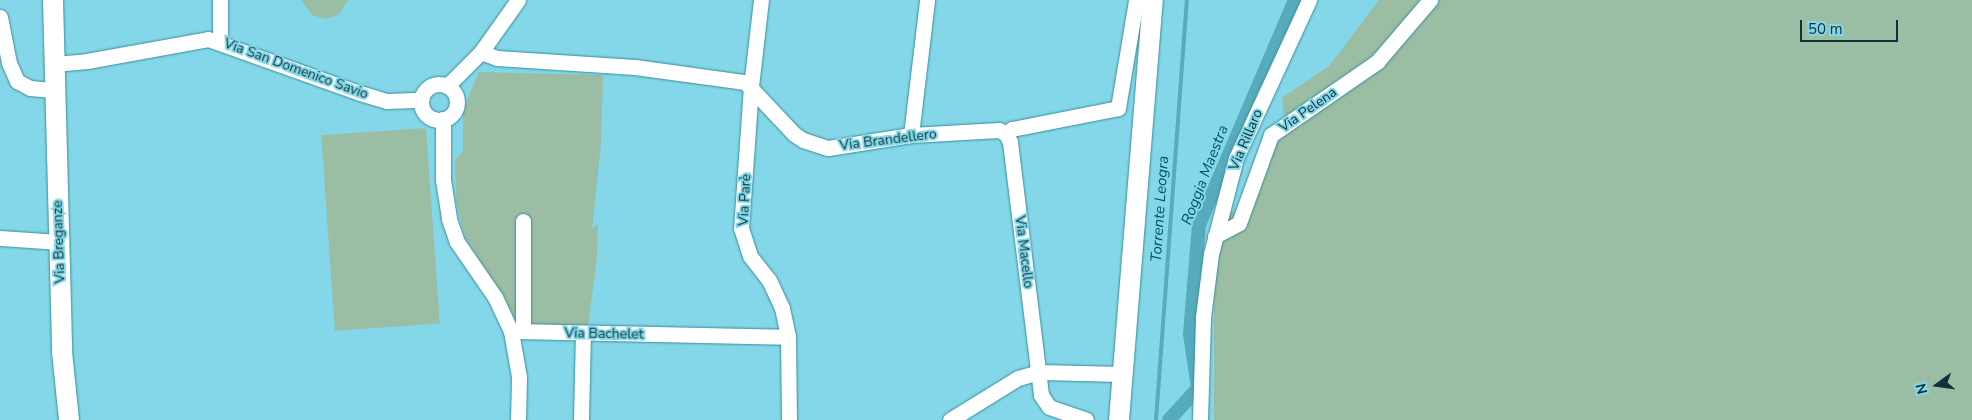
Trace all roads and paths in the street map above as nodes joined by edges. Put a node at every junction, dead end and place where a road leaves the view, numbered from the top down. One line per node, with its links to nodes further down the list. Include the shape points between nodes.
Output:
1 (53, 0): 13 (main road, Via Breganze)
2 (220, 0): 11 (street)
3 (518, 0): 12 (street)
4 (761, 0): 15 (street, Via Parè)
5 (927, 0): 20 (street)
6 (1136, 0): 19 (street, Via Brandellero, via 1118,108 1012,129)
7 (1153, 0): 29 (main road)
8 (1309, 0): 22 (street, Via Rillaro, via 1236,158)
9 (1430, 0): 22 (street, Via Pelena, via 1377,62 1271,135 1238,223)
10 (0, 17): 16 (street, via 9,63 17,81 30,88)
11 (220, 42): 13 (street, Via San Domenico Savio, via 194,40 95,60); 17 (street, Via San Domenico Savio, via 360,93 387,100)
12 (481, 52): 14 (street); 15 (street, via 497,58 635,68 736,80)
13 (54, 64): 16 (main road, Via Breganze)
14 (448, 86): 17 (street, via 430,86); 18 (street, via 457,101 453,112)
15 (751, 86): 20 (street, Via Brandellero, via 794,134 816,145 844,147); 27 (street, Via Parè, via 741,228 750,256 769,280 782,308)
16 (55, 90): 24 (main road, Via Breganze)
17 (421, 100): 18 (street, via 427,116)
18 (443, 119): 25 (street, via 443,180 449,219 457,242)
19 (1006, 134): 20 (street, Via Brandellero, via 989,130); 28 (street, Via Macello, via 1010,142)
20 (911, 135)
21 (523, 221): 25 (street)
22 (1215, 236): 37 (street, Via Rillaro, via 1203,317)
23 (0, 238): 24 (street)
24 (59, 242): 30 (main road, Via Breganze, via 62,352)
25 (517, 331): 26 (street, Via Bachelet); 31 (street)
26 (583, 334): 27 (street, Via Bachelet); 32 (street, via 587,378)
27 (788, 337): 33 (street, Via Parè)
28 (1039, 372): 29 (street); 34 (street, via 1018,378); 35 (street, Via Macello, via 1041,395 1049,407)
29 (1122, 374): 36 (main road)
30 (69, 420)
31 (518, 420)
32 (581, 420)
33 (789, 420)
34 (950, 420)
35 (1086, 420)
36 (1119, 420)
37 (1200, 420)

